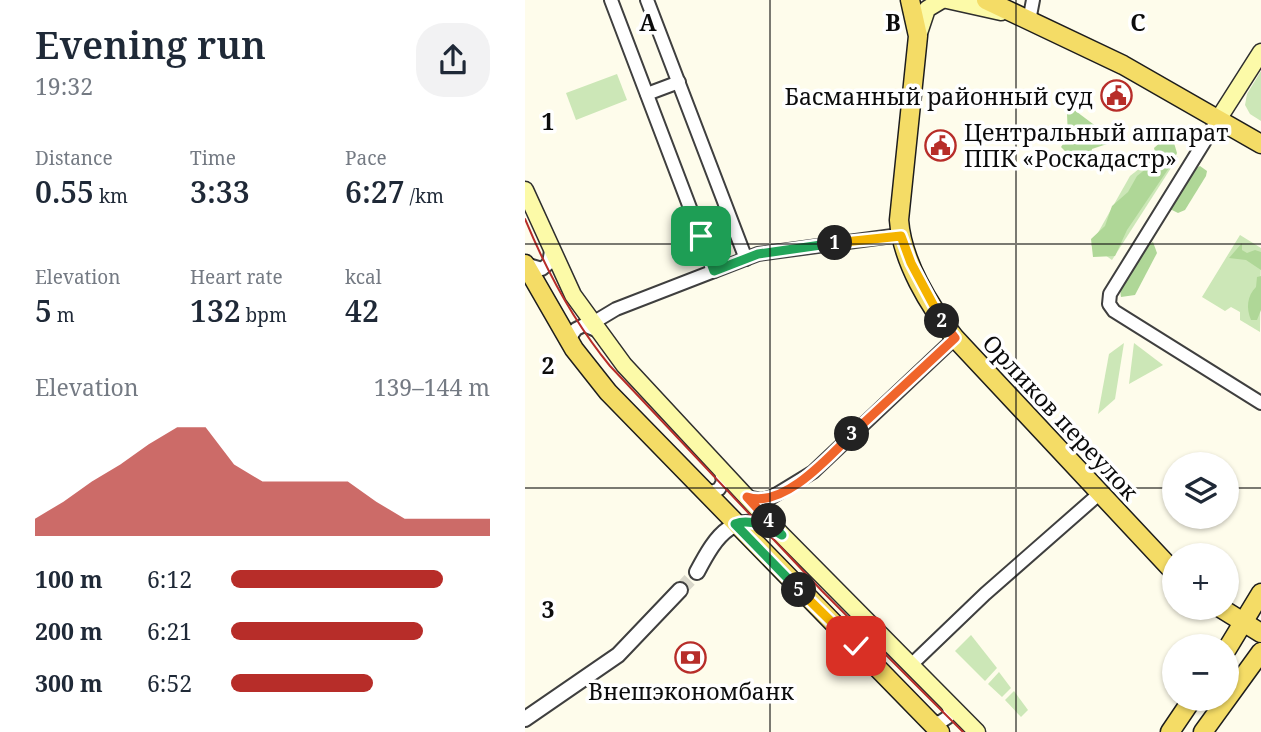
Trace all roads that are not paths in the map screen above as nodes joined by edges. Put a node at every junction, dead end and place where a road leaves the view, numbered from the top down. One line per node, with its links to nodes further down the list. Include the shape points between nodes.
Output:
1 (611, 0): 12 (street)
2 (647, 0): 11 (street)
3 (910, 0): 9 (main road, Орликов переулок)
4 (942, 0): 9 (main road, via 927,9)
5 (947, 0): 8 (main road)
6 (986, 0): 8 (main road)
7 (1033, 0): 8 (street)
8 (1023, 18): 13 (main road, via 1123,65)
9 (918, 36): 16 (main road, Орликов переулок)
10 (1261, 52): 13 (main road)
11 (679, 82): 12 (street); 18 (street)
12 (647, 94): 20 (street)
13 (1219, 118): 14 (main road); 24 (street, via 1110,294 1109,304)
14 (1261, 144)
15 (525, 190): 17 (main road)
16 (901, 236): 18 (street, via 778,250); 22 (main road, Орликов переулок, via 931,304)
17 (551, 251): 19 (street, via 549,263 542,269); 21 (main road)
18 (746, 259): 20 (street)
19 (525, 264): 23 (main road)
20 (714, 271): 21 (street, via 616,309)
21 (594, 327): 23 (street, via 576,328 571,336); 25 (main road)
22 (955, 338): 27 (main road, Орликов переулок); 28 (street, via 813,472 772,497)
23 (574, 349): 26 (main road, via 608,392)
24 (1261, 403)
25 (721, 470): 26 (street, via 719,489); 28 (main road)
26 (700, 488): 29 (main road)
27 (1099, 494): 31 (main road, Орликов переулок); 40 (street)
28 (747, 497): 30 (main road)
29 (735, 524): 30 (street, via 758,524); 32 (street, via 708,551); 44 (main road)
30 (782, 535): 40 (main road)
31 (1162, 560)
32 (697, 572)
33 (680, 590): 43 (street, via 630,644)
34 (1261, 593): 36 (main road)
35 (1239, 620): 36 (main road)
36 (1243, 622): 37 (main road); 38 (main road)
37 (1261, 633)
38 (1236, 634)
39 (1261, 652): 47 (main road)
40 (911, 665): 41 (main road)
41 (946, 701): 44 (street, via 950,710 946,720); 45 (main road)
42 (1184, 711): 46 (main road)
43 (525, 719)
44 (935, 726)
45 (977, 732)
46 (1170, 732)
47 (1203, 732)

